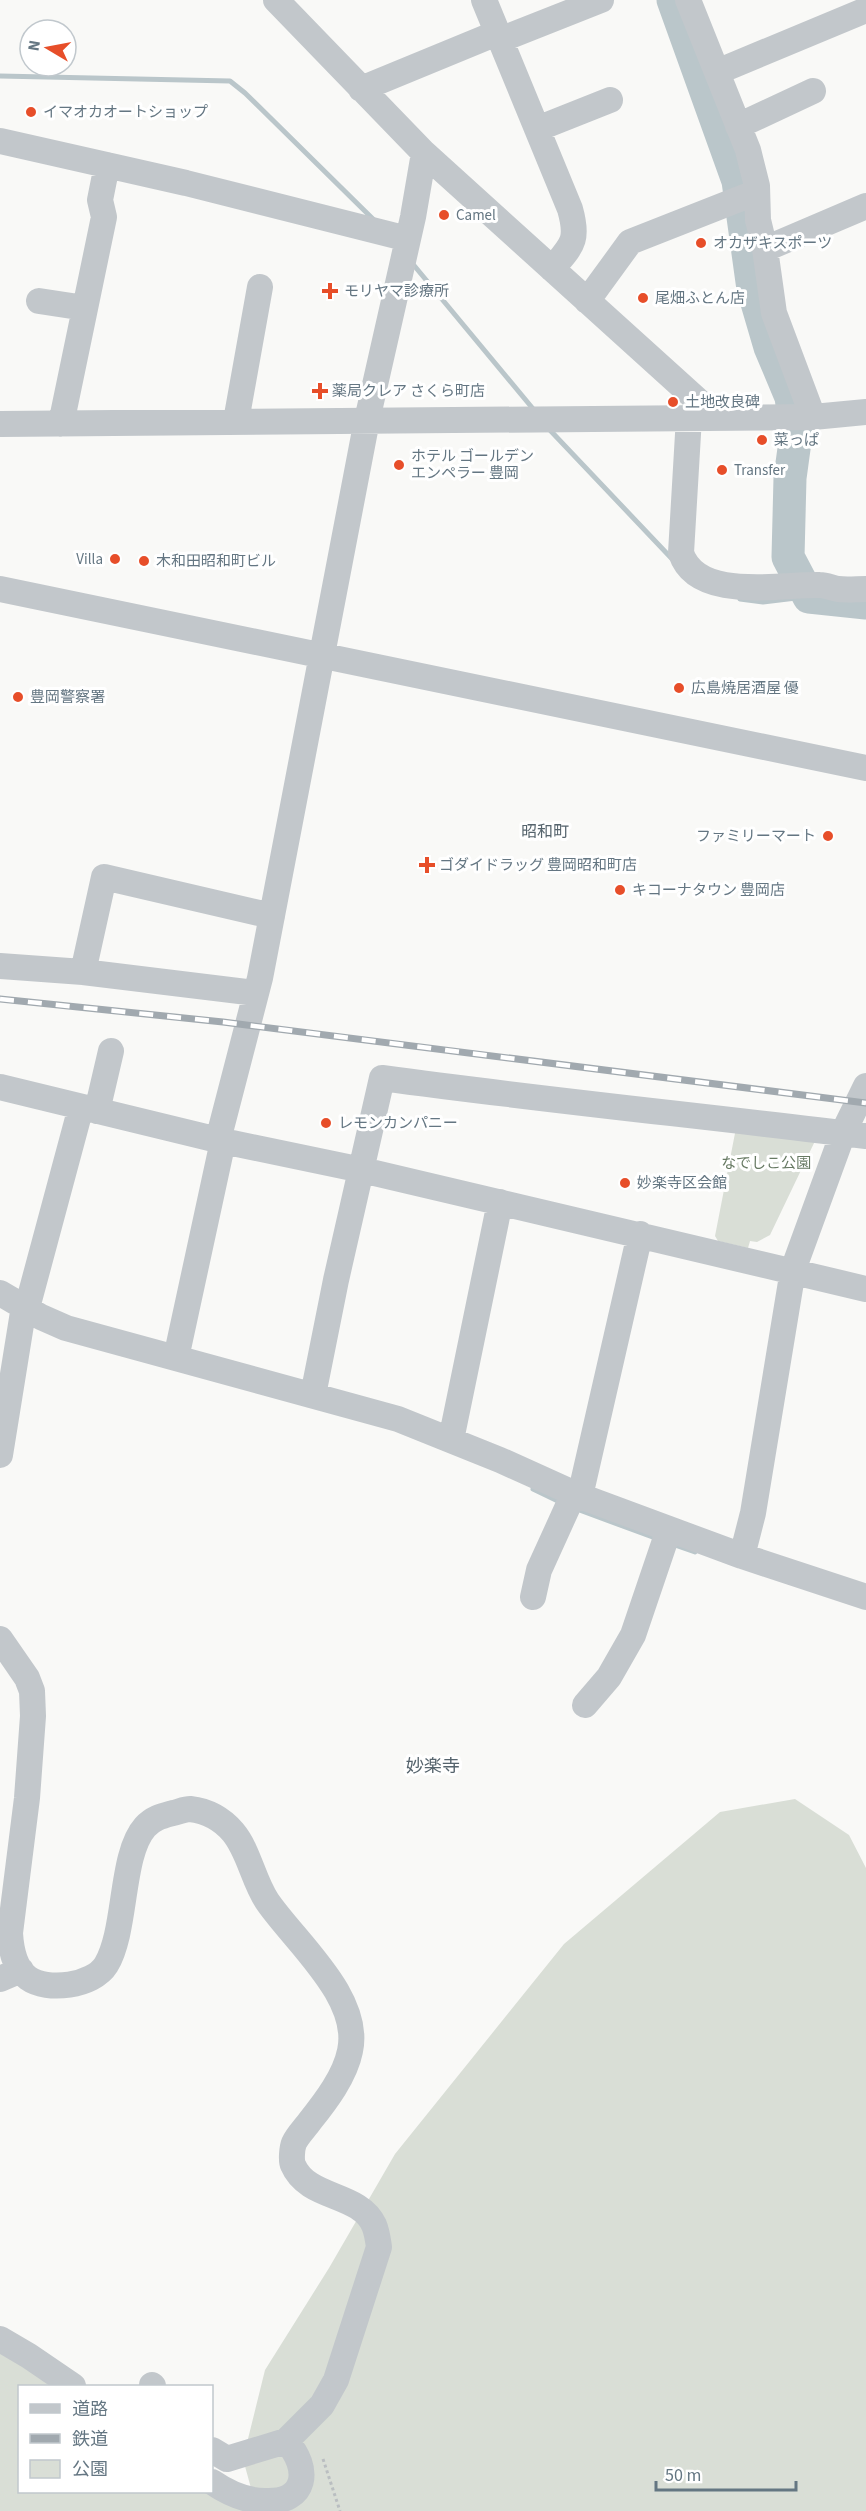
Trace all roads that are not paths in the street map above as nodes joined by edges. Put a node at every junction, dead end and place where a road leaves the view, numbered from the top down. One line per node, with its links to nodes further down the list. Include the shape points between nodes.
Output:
1 (276, 0): 8 (street)
2 (484, 0): 6 (street)
3 (601, 0): 6 (street)
4 (688, 0): 7 (street)
5 (866, 10): 7 (street)
6 (499, 36): 8 (street); 12 (street)
7 (717, 72): 11 (street)
8 (361, 89): 14 (street)
9 (813, 91): 11 (street)
10 (610, 100): 12 (street)
11 (738, 126): 16 (street, via 748,150)
12 (537, 129): 20 (street, via 576,229 567,252)
13 (0, 141): 15 (street)
14 (424, 153): 18 (street); 20 (street)
15 (107, 165): 18 (street); 24 (street, via 100,200 104,217)
16 (747, 196): 19 (street); 23 (street, via 630,242)
17 (866, 206): 19 (street)
18 (408, 238): 29 (street)
19 (765, 249): 28 (street, via 774,313)
20 (552, 269): 23 (street)
21 (260, 287): 30 (street)
22 (39, 301): 24 (street)
23 (587, 301): 27 (street)
24 (85, 308): 32 (street)
25 (866, 412): 28 (street)
26 (689, 417): 27 (street); 29 (street); 34 (street, via 681,553 694,572 712,582 771,588)
27 (716, 417): 28 (street)
28 (813, 417)
29 (367, 420): 30 (street); 35 (street)
30 (236, 421): 32 (street)
31 (0, 424): 32 (street)
32 (62, 424)
33 (0, 589): 35 (street)
34 (866, 589)
35 (320, 656): 36 (street); 37 (street)
36 (866, 768)
37 (272, 916): 39 (street, via 104,877); 40 (street)
38 (0, 966): 39 (street)
39 (83, 972): 40 (street)
40 (256, 993): 46 (street)
41 (111, 1051): 44 (street)
42 (866, 1086): 45 (street)
43 (0, 1087): 44 (street)
44 (89, 1109): 46 (street); 53 (street)
45 (854, 1135): 47 (street, via 382,1078); 50 (street)
46 (221, 1141): 47 (street); 54 (street)
47 (362, 1170): 48 (street); 55 (street)
48 (500, 1202): 49 (street); 56 (street)
49 (640, 1234): 50 (street); 58 (street)
50 (793, 1270): 51 (street); 60 (street, via 753,1513)
51 (866, 1289)
52 (0, 1293): 53 (street)
53 (25, 1307): 54 (street, via 66,1328); 57 (street)
54 (176, 1358): 55 (street)
55 (313, 1395): 56 (street, via 398,1419)
56 (451, 1440): 58 (street)
57 (0, 1455)
58 (577, 1495): 59 (street); 61 (street, via 539,1570)
59 (669, 1529): 60 (street); 64 (street, via 633,1635 609,1677)
60 (742, 1556): 62 (street)
61 (533, 1597)
62 (866, 1597)
63 (0, 1639): 65 (street, via 27,1678 33,1716 10,1933)
64 (585, 1705)
65 (10, 1975): 68 (street, via 51,1985 80,1983 96,1977 106,1965 116,1937 135,1844 156,1818 188,1809 210,1813 234,1833 266,1900 335,1988 349,2020 351,2049 343,2072 294,2143 292,2163 303,2182 345,2200 368,2216 375,2226 379,2247 336,2380 322,2405)
66 (0, 2339): 67 (street)
67 (72, 2385)
68 (286, 2441): 69 (street, via 227,2458); 70 (street, via 300,2461 303,2475 293,2494 278,2501 246,2499)
69 (213, 2451)
70 (213, 2483)

